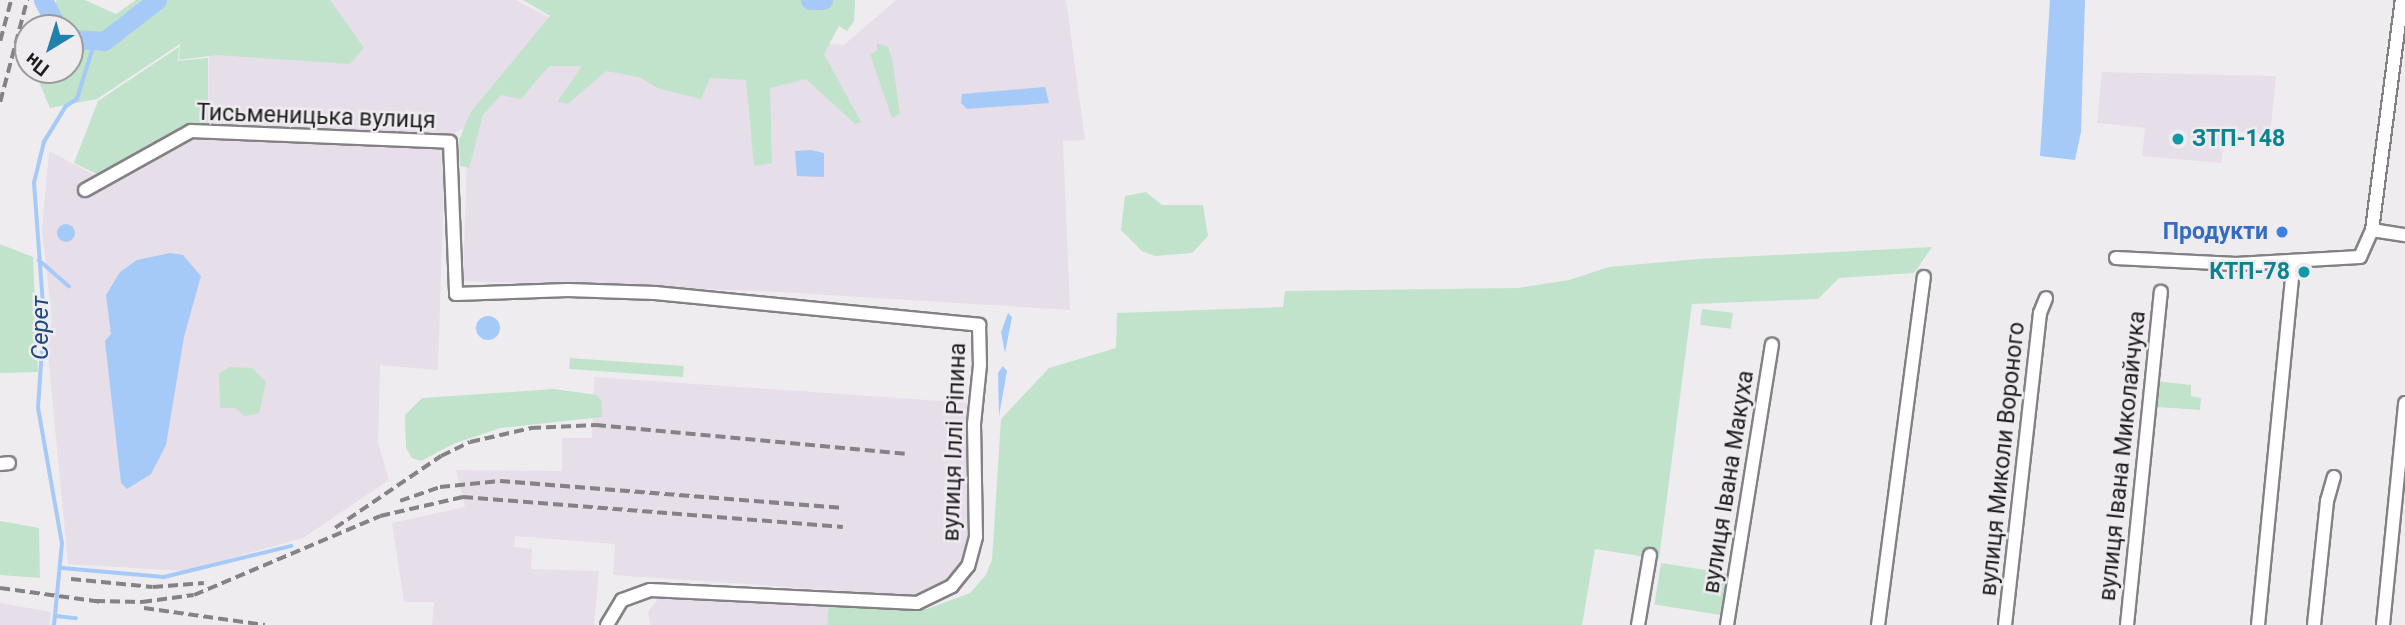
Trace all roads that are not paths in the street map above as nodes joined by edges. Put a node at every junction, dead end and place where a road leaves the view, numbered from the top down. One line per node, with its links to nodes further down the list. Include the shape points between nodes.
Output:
1 (2402, 0): 3 (street)
2 (85, 190): 9 (street, Тисьменицька вулиця, via 191,131 450,142)
3 (2372, 230): 4 (street); 6 (street, via 2360,257)
4 (2405, 235)
5 (2116, 258): 6 (street, via 2165,263)
6 (2294, 261): 21 (street)
7 (1924, 277): 18 (street)
8 (2161, 292): 20 (street, вулиця Івана Миколайчука)
9 (456, 294): 15 (street, вулиця Іллі Ріпина, via 655,293 979,326 981,365 974,424 976,537 968,566 952,586 917,603 638,591 613,610)
10 (2046, 298): 19 (street, вулиця Миколи Вороного, via 2040,313)
11 (1772, 345): 17 (street, вулиця Івана Макуха)
12 (2405, 403): 23 (street)
13 (2334, 477): 22 (street, via 2327,501)
14 (1650, 555): 16 (street)
15 (607, 625)
16 (1638, 625)
17 (1727, 625)
18 (1878, 625)
19 (2005, 625)
20 (2127, 625)
21 (2258, 625)
22 (2314, 625)
23 (2383, 625)

